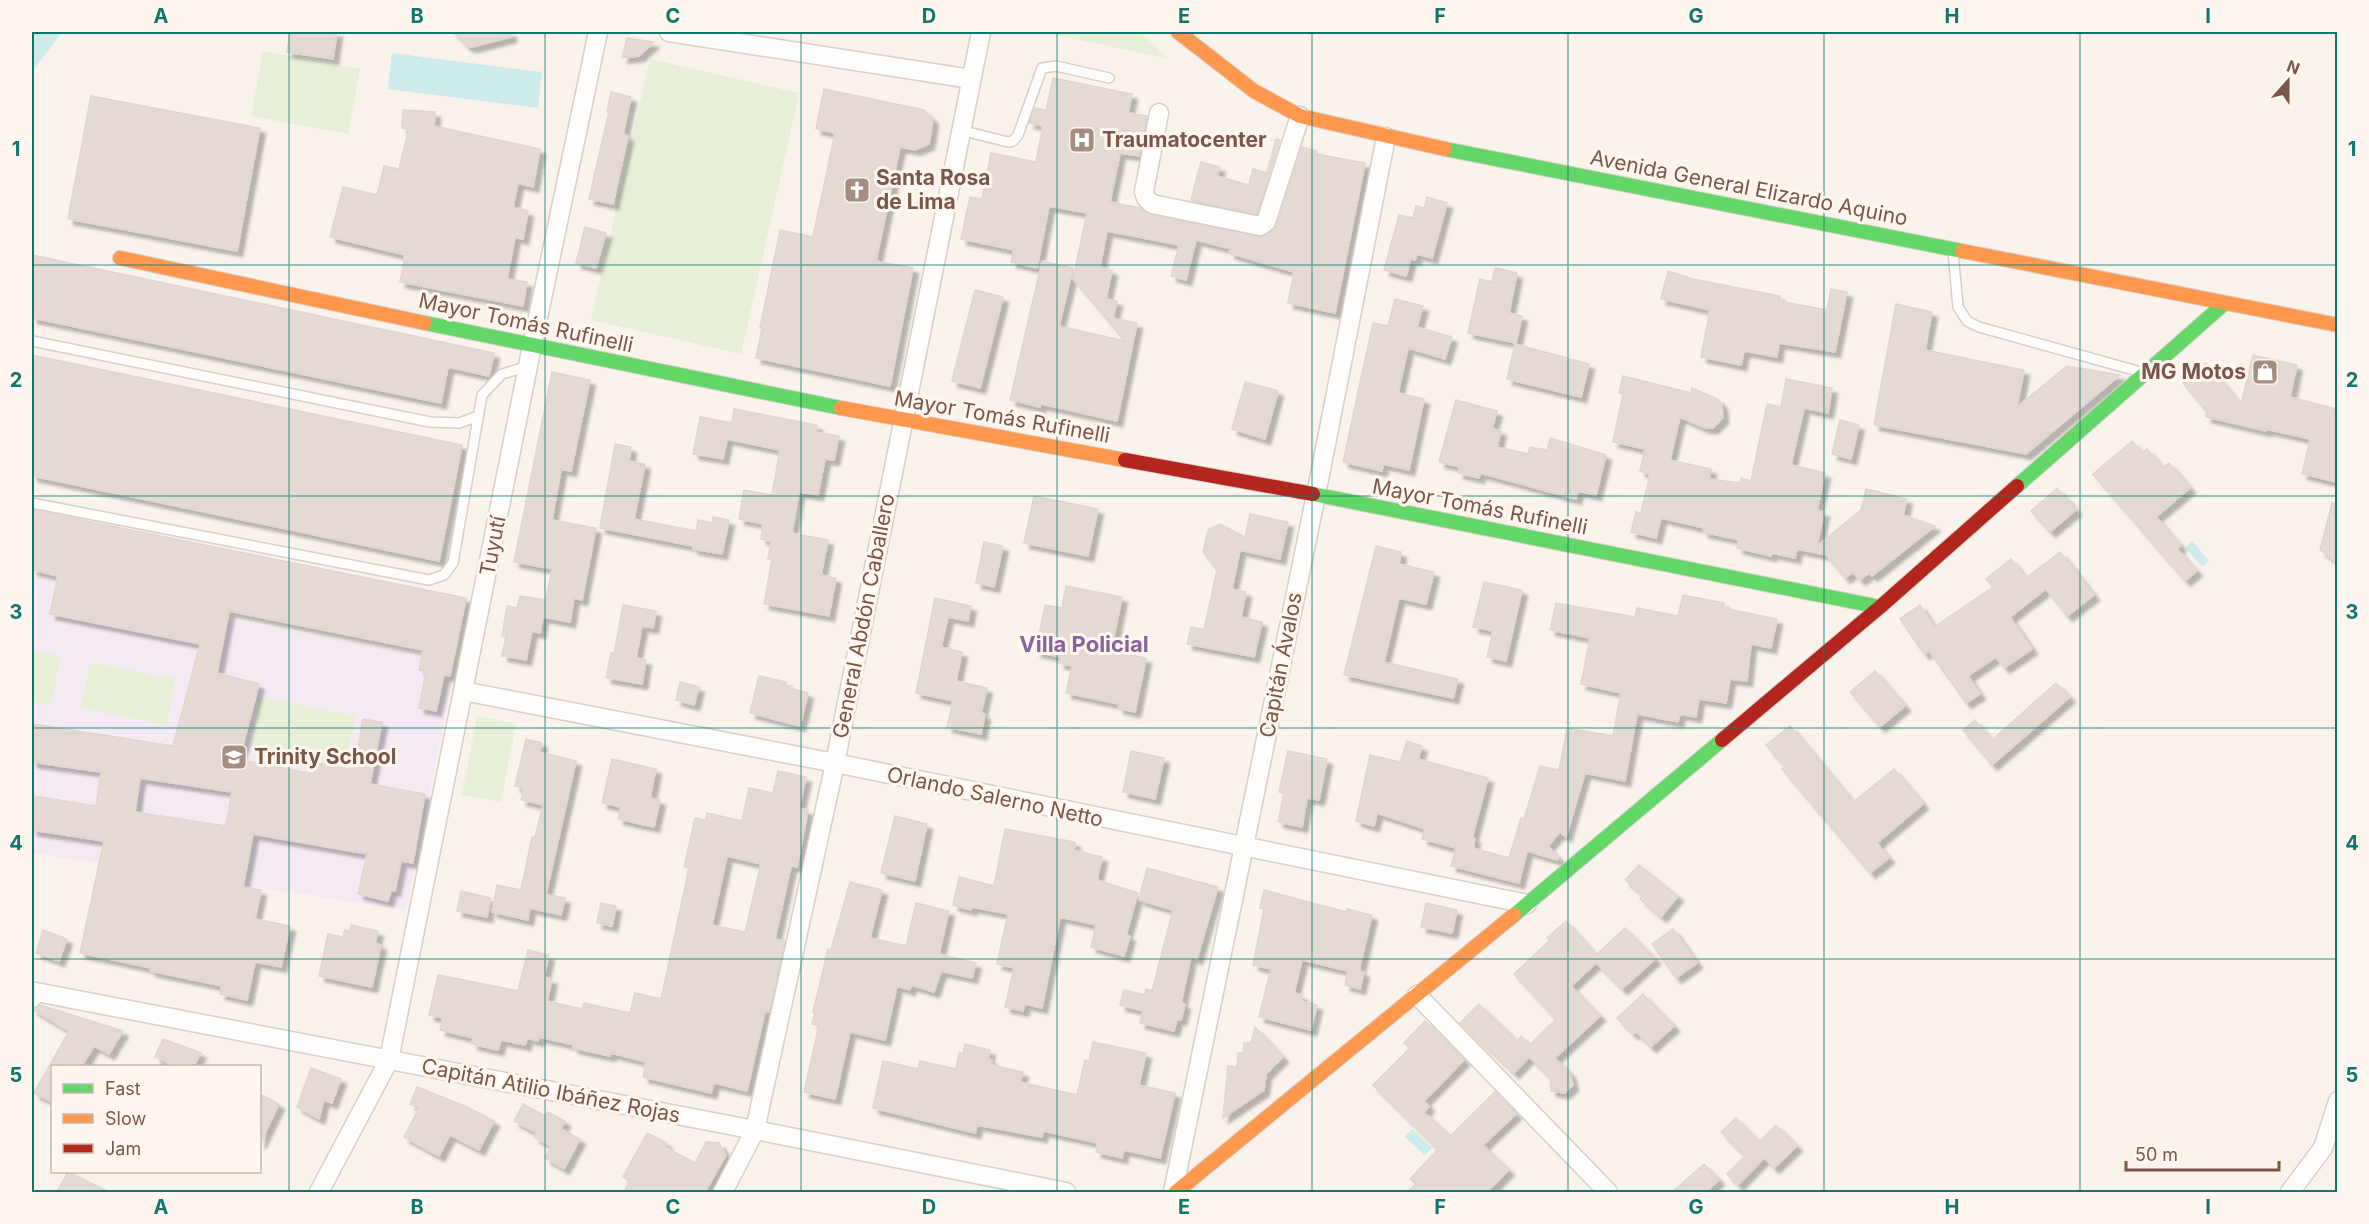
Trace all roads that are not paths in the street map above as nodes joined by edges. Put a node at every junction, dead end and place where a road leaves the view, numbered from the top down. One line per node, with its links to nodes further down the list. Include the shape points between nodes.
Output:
1 (598, 32): 16 (street, Tuyutí)
2 (669, 32): 6 (street)
3 (981, 32): 6 (street, General Abdón Caballero)
4 (1178, 32): 8 (street, Avenida General Elizardo Aquino, via 1254,91)
5 (1108, 78): 9 (lane, via 1056,66 1041,68 1013,141)
6 (971, 79): 9 (street, General Abdón Caballero)
7 (1159, 113): 8 (street, via 1144,192 1148,201 1260,226 1266,222)
8 (1300, 116): 10 (street, Avenida General Elizardo Aquino)
9 (960, 130): 20 (street, General Abdón Caballero)
10 (1386, 137): 11 (street, Avenida General Elizardo Aquino); 21 (street, Capitán Ávalos)
11 (1953, 249): 13 (street, Avenida General Elizardo Aquino); 18 (lane, via 1958,307 1967,321)
12 (120, 258): 16 (street, Mayor Tomás Rufinelli)
13 (2225, 303): 14 (street, Avenida General Elizardo Aquino); 18 (street)
14 (2337, 324)
15 (32, 340): 19 (lane, via 430,422 459,423)
16 (532, 346): 17 (street, Tuyutí); 20 (street, Mayor Tomás Rufinelli)
17 (529, 366): 19 (lane, via 502,374 482,395); 24 (street, Tuyutí)
18 (2145, 374): 23 (street)
19 (476, 417): 22 (lane, via 453,563 444,575 429,580)
20 (902, 420): 21 (street, Mayor Tomás Rufinelli); 25 (street, General Abdón Caballero)
21 (1316, 495): 23 (street, Mayor Tomás Rufinelli); 26 (street, Capitán Ávalos)
22 (32, 503)
23 (1880, 607): 27 (street)
24 (464, 691): 25 (street, Orlando Salerno Netto); 30 (street, Tuyutí)
25 (836, 763): 26 (street, Orlando Salerno Netto); 32 (street, General Abdón Caballero)
26 (1244, 848): 27 (street, Orlando Salerno Netto); 36 (street, Capitán Ávalos)
27 (1527, 904): 29 (street)
28 (34, 995): 30 (street, Capitán Atilio Ibáñez Rojas)
29 (1417, 995): 36 (street); 37 (street)
30 (389, 1060): 32 (street, Capitán Atilio Ibáñez Rojas); 33 (street, Tuyutí)
31 (2337, 1101): 38 (street, via 2323,1148)
32 (755, 1130): 34 (street, General Abdón Caballero); 35 (street, Capitán Atilio Ibáñez Rojas)
33 (319, 1192)
34 (723, 1192)
35 (1066, 1192)
36 (1175, 1192)
37 (1608, 1192)
38 (2290, 1192)

